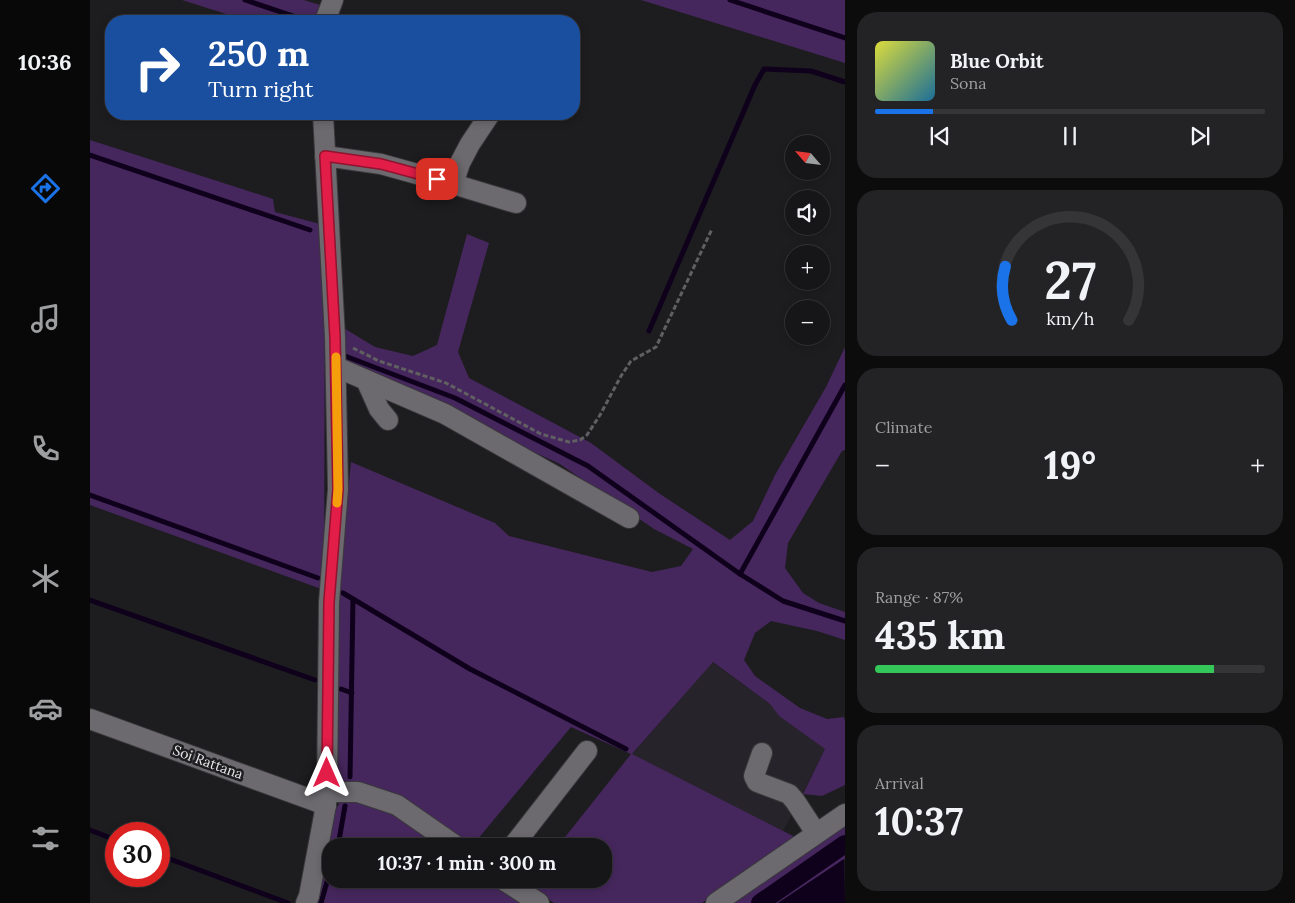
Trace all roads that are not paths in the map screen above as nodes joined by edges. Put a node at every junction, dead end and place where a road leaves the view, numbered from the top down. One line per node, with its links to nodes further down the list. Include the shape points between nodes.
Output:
1 (333, 0): 2 (street)
2 (327, 15)
3 (323, 120): 5 (street)
4 (486, 120): 6 (street, via 460,163)
5 (325, 156): 6 (street, via 381,164); 8 (street)
6 (453, 184): 7 (street)
7 (516, 203)
8 (336, 367): 9 (street); 15 (street, via 338,489 329,602)
9 (366, 380): 10 (street, via 379,409); 11 (street, via 445,414)
10 (388, 420)
11 (630, 518)
12 (90, 719): 15 (street, Soi Rattana)
13 (587, 751): 19 (street)
14 (762, 754): 17 (street, via 754,776 757,782 789,794)
15 (327, 799): 18 (street, via 358,792 397,805); 21 (street)
16 (845, 814): 17 (street)
17 (816, 833): 23 (street)
18 (444, 838)
19 (518, 838)
20 (516, 888): 22 (street)
21 (306, 903)
22 (538, 903)
23 (716, 903)

